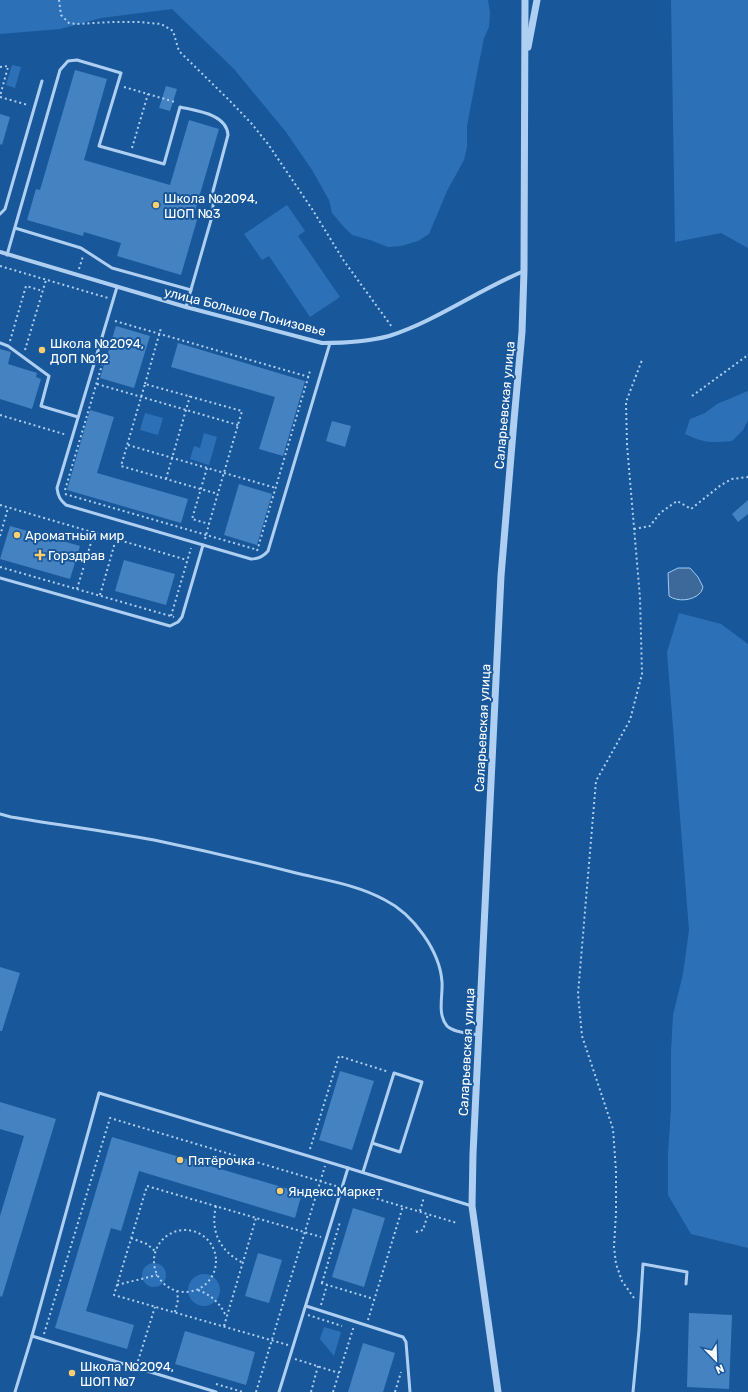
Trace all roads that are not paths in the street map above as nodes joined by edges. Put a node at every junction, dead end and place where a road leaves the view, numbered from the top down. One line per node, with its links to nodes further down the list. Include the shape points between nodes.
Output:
1 (525, 0): 3 (street)
2 (537, 0): 3 (street)
3 (524, 65): 9 (street, Саларьевская улица)
4 (42, 81): 5 (lane, via 5,209)
5 (0, 214)
6 (15, 228): 8 (lane); 11 (lane, via 85,250 112,268); 11 (lane, via 60,70 68,61 77,60 120,73 99,146 164,164 180,107 210,115 221,120 227,127 228,135 213,191 213,213)
7 (0, 252): 8 (street, улица Большое Понизовье)
8 (7, 255): 10 (street, улица Большое Понизовье)
9 (524, 270): 14 (street, улица Большое Понизовье, via 406,329 370,340); 19 (street, Саларьевская улица, via 522,332 501,576)
10 (117, 287): 12 (street, улица Большое Понизовье); 15 (lane)
11 (191, 290): 12 (lane)
12 (186, 307): 14 (street, улица Большое Понизовье)
13 (0, 343): 15 (lane, via 49,376 40,406)
14 (330, 343): 16 (lane, via 267,553 251,559)
15 (78, 417): 16 (lane, via 57,488 62,501 66,505)
16 (203, 545): 17 (lane, via 182,617 170,626)
17 (0, 578)
18 (0, 814): 19 (lane, via 153,840 246,860 363,890 386,900 406,914 423,934 433,952 442,981 443,1019 448,1027)
19 (479, 1035): 23 (street, Саларьевская улица)
20 (372, 1143): 20 (lane, via 394,1073 422,1082 400,1152); 22 (lane)
21 (348, 1168): 22 (lane); 25 (lane); 26 (lane, via 99,1093)
22 (363, 1172): 23 (lane)
23 (472, 1206): 31 (street, Саларьевская улица)
24 (686, 1284): 32 (lane, via 687,1272 643,1264)
25 (306, 1306): 29 (lane); 30 (lane, via 400,1335 405,1339)
26 (32, 1336): 27 (lane); 28 (lane)
27 (15, 1392)
28 (216, 1392)
29 (279, 1392)
30 (410, 1392)
31 (498, 1392)
32 (633, 1392)

